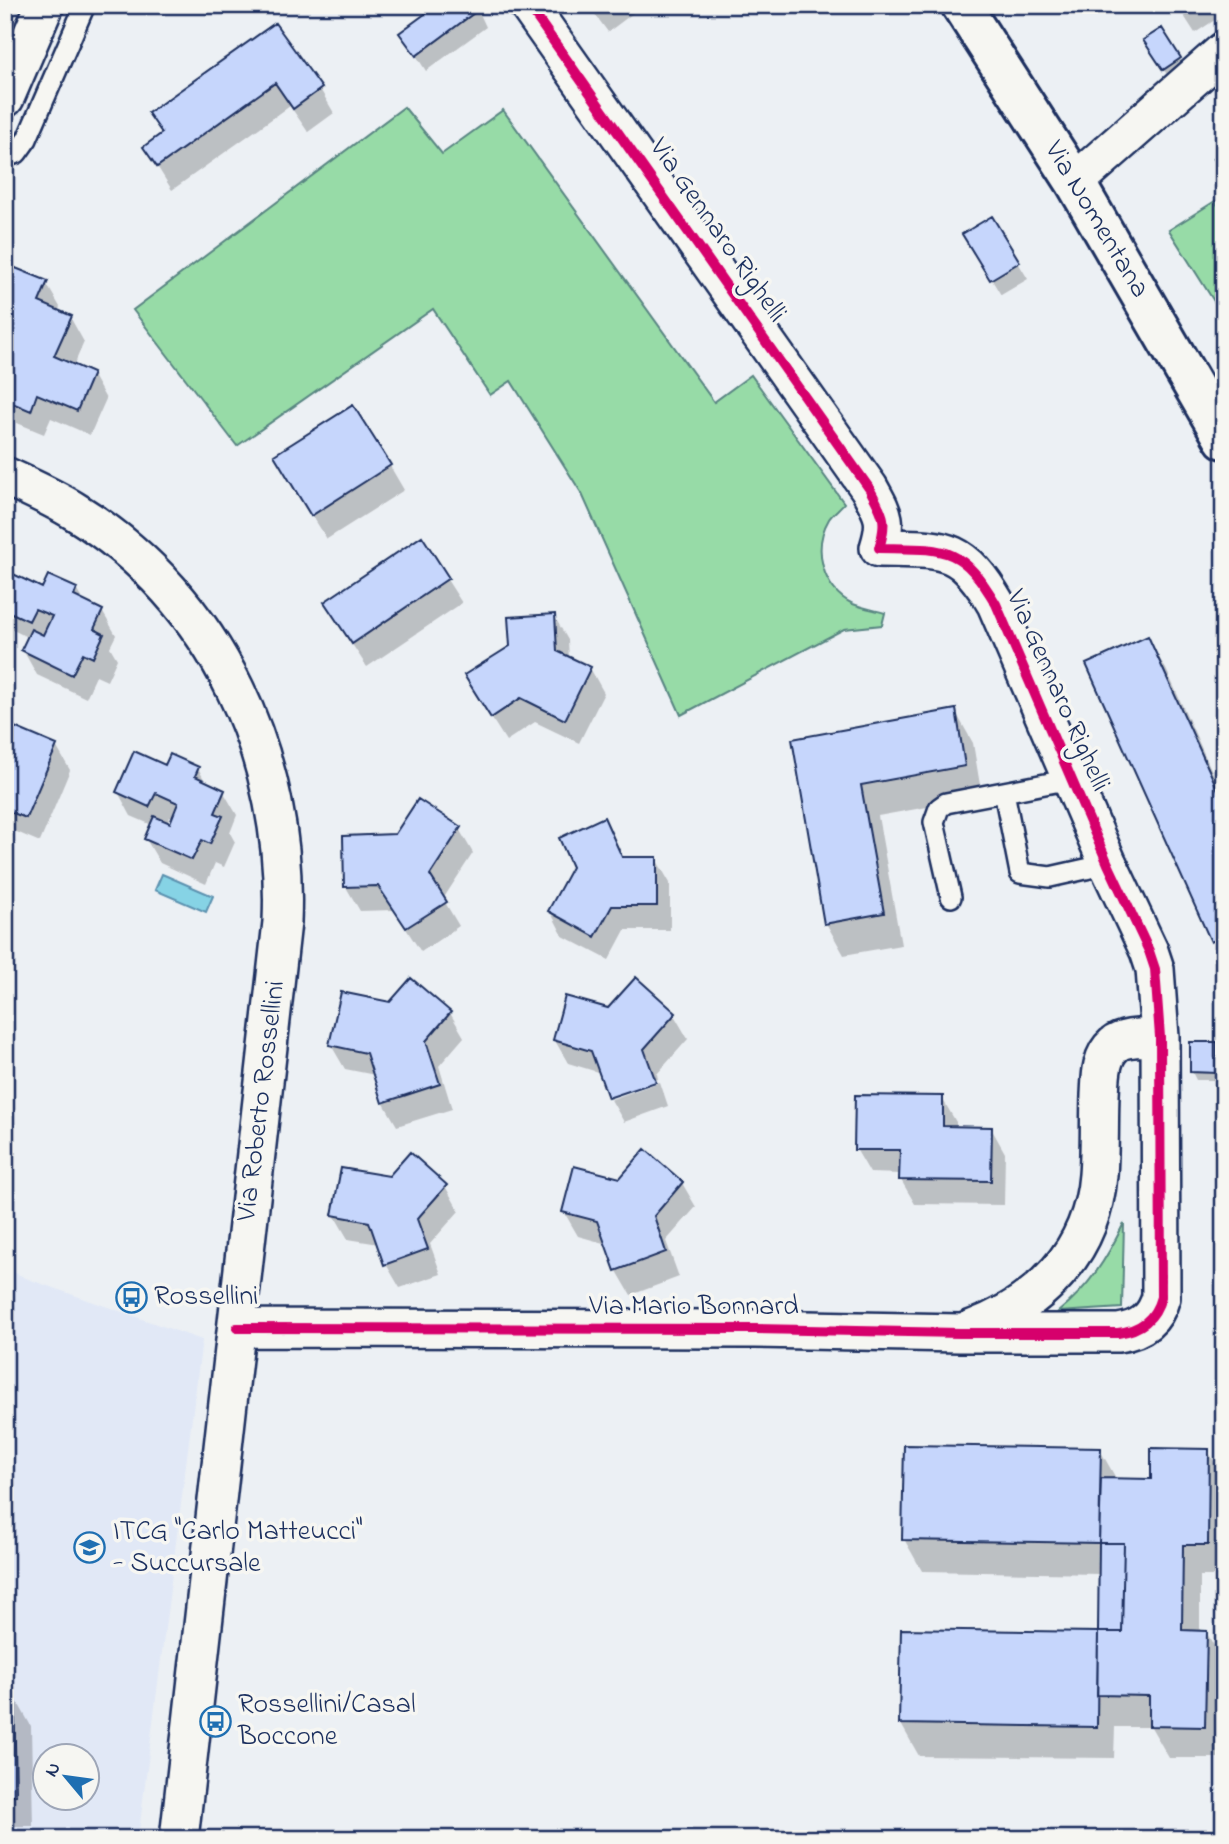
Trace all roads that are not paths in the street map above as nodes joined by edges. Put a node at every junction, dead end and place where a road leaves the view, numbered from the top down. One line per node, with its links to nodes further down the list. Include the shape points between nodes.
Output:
1 (46, 5): 6 (street)
2 (86, 5): 7 (lane, via 27,139 17,153)
3 (528, 5): 11 (street, Via Gennaro Righelli, via 869,488 884,515 879,548 947,552 966,562 987,588)
4 (961, 5): 8 (main road, Via Nomentana)
5 (1224, 51): 8 (street)
6 (5, 98)
7 (5, 157)
8 (1076, 182): 9 (main road, Via Nomentana)
9 (1224, 439)
10 (5, 476): 17 (street, Via Roberto Rossellini, via 79,513 124,547 178,599 230,675 268,775 280,834 282,922)
11 (1071, 779): 12 (lane); 13 (street, Via Gennaro Righelli)
12 (1003, 792): 13 (lane, via 1020,873 1050,877); 14 (lane, via 946,803 935,814)
13 (1108, 864): 15 (street, Via Gennaro Righelli, via 1152,957)
14 (951, 897)
15 (1160, 1037): 16 (street, Via Gennaro Righelli, via 1162,1291); 18 (street, via 1123,1041 1112,1046 1106,1057 1095,1194 1078,1245 1059,1271 1032,1295 995,1319)
16 (1149, 1321): 18 (street, Via Mario Bonnard, via 1118,1332)
17 (237, 1328): 18 (street, Via Mario Bonnard); 19 (street, Via Roberto Rossellini)
18 (960, 1333)
19 (179, 1839)

